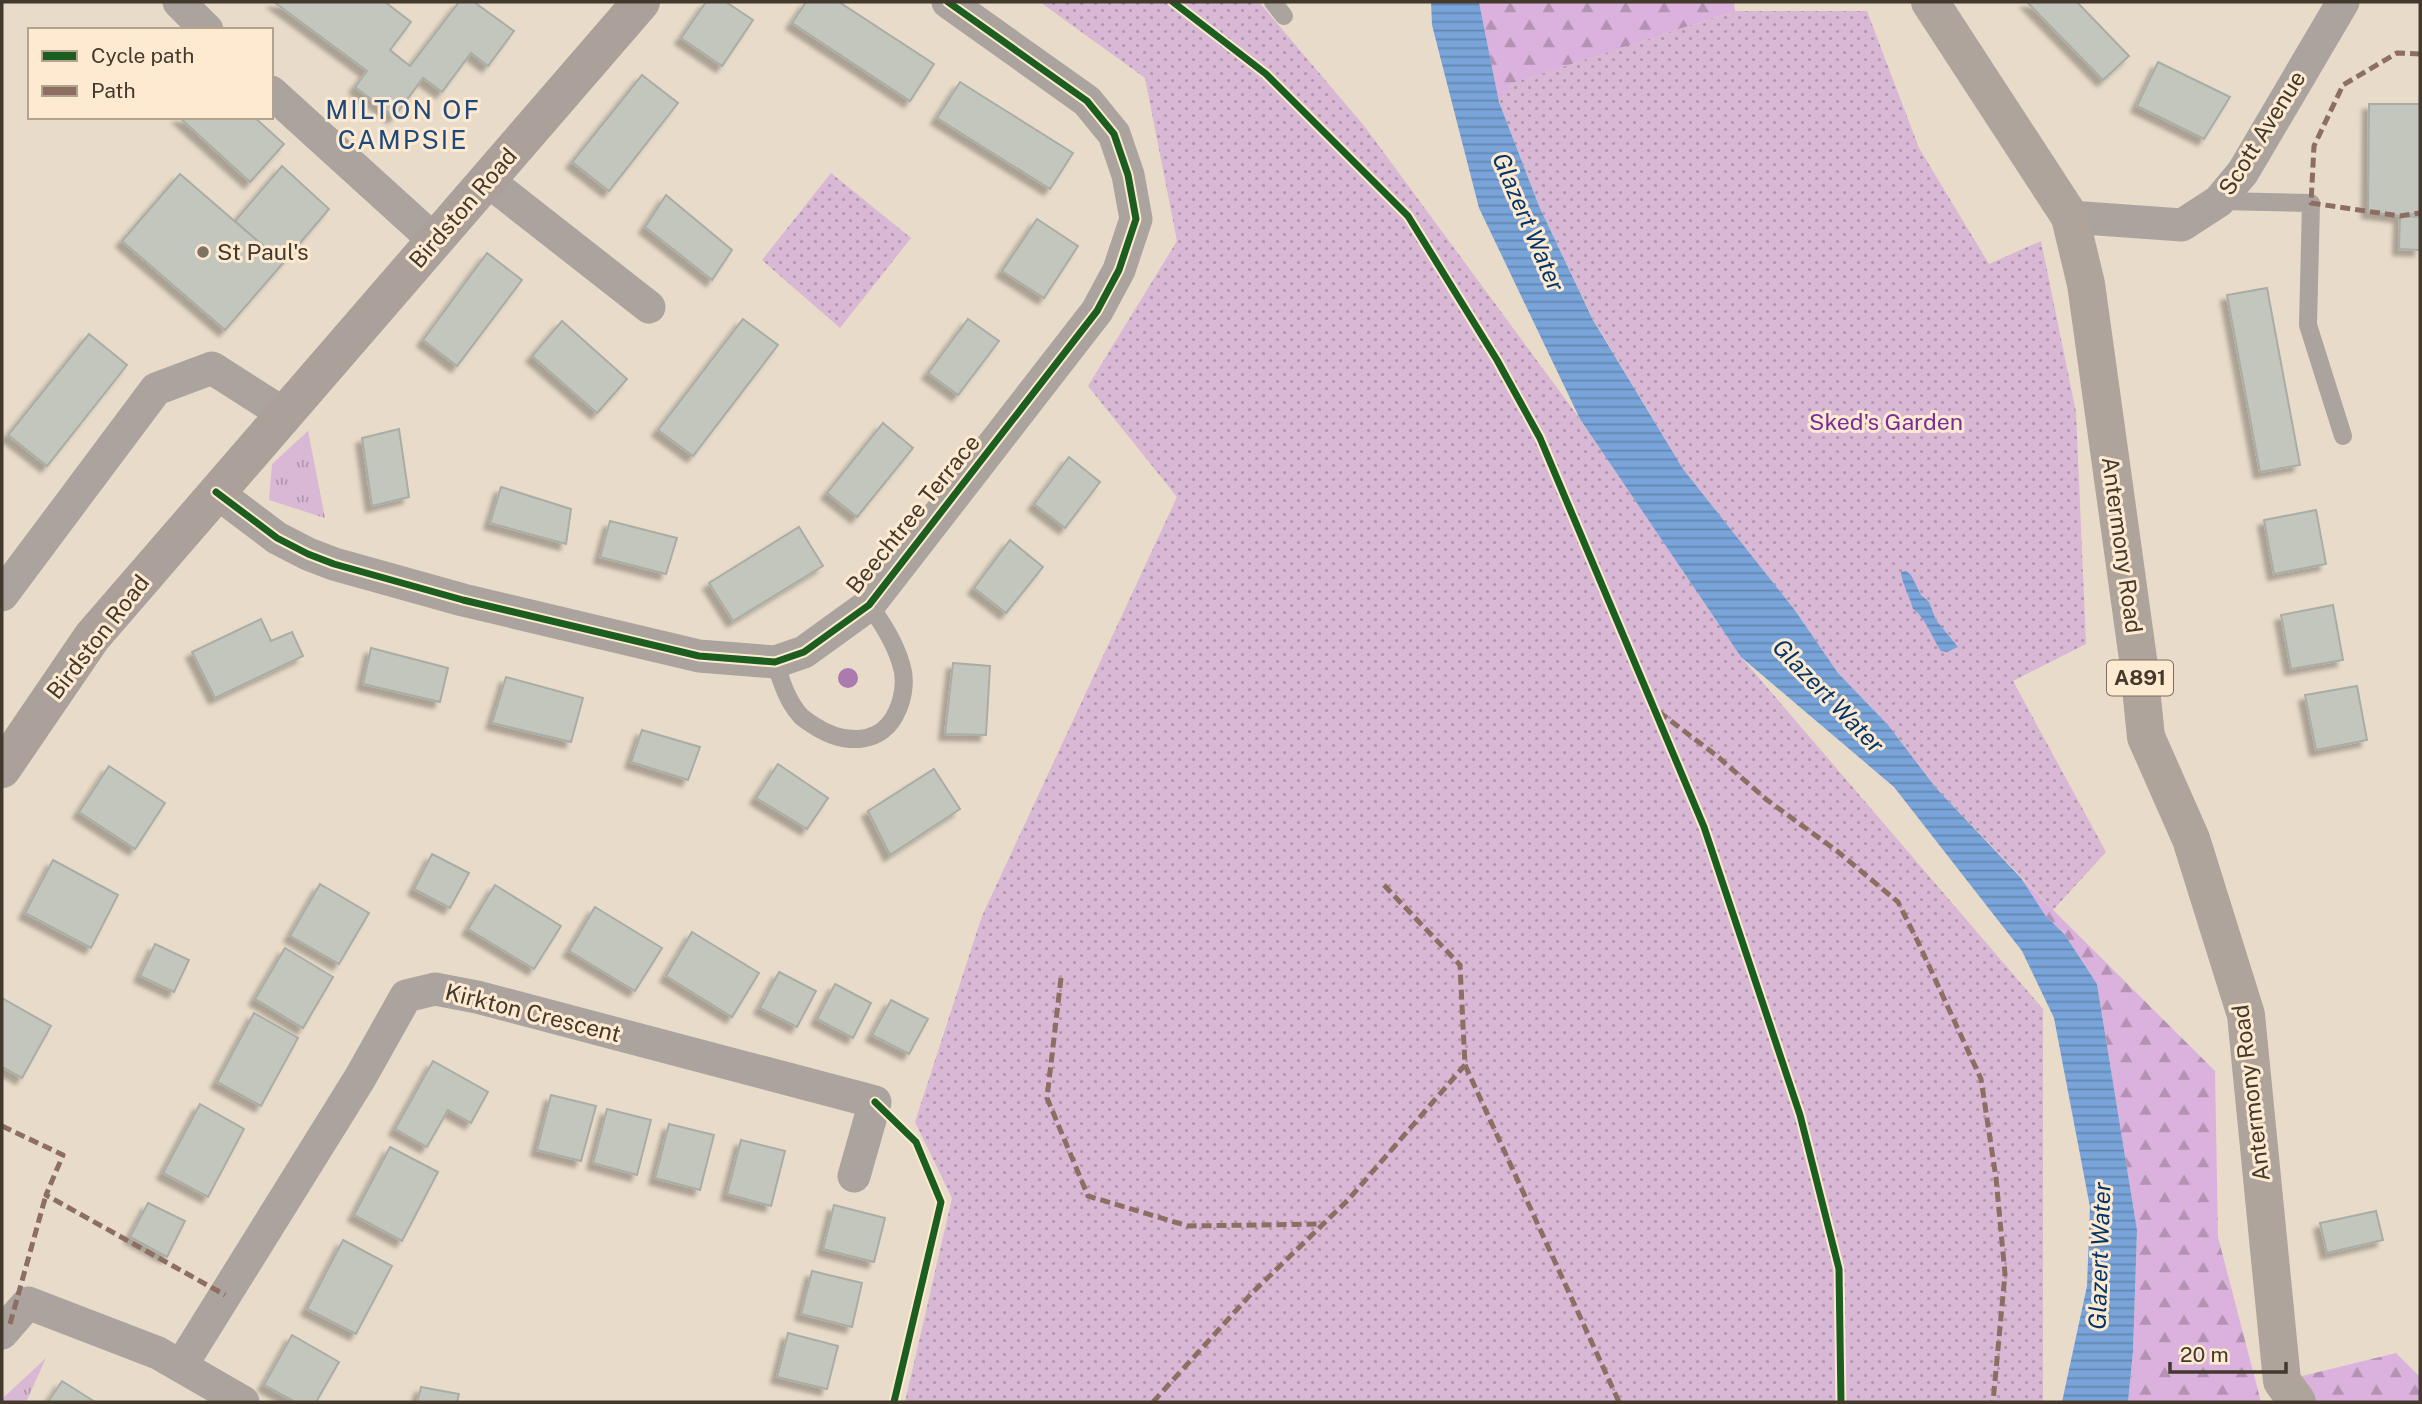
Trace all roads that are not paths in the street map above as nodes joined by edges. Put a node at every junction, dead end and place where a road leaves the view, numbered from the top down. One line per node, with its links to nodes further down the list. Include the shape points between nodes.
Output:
1 (178, 2): 6 (street)
2 (641, 2): 8 (main road, Birdston Road)
3 (948, 2): 17 (street, Beechtree Terrace, via 1087,101 1114,134 1128,174 1136,219 1119,270 1097,311)
4 (1930, 2): 10 (main road, Antermony Road / A891)
5 (2343, 2): 9 (street, Scott Avenue, via 2243,172)
6 (204, 28)
7 (273, 94): 11 (street)
8 (487, 180): 11 (main road, Birdston Road); 12 (street)
9 (2219, 201): 10 (street, Scott Avenue, via 2182,225); 14 (lane, via 2311,203 2308,325)
10 (2070, 217): 24 (main road, Antermony Road / A891, via 2086,284 2146,737 2190,839 2246,1015 2282,1381)
11 (435, 241): 13 (main road, Birdston Road)
12 (649, 307)
13 (284, 414): 15 (main road, Birdston Road); 16 (street, via 212,368 156,389)
14 (2343, 436)
15 (216, 492): 18 (street, Beechtree Terrace, via 277,538 334,564 699,656); 19 (main road, Birdston Road, via 92,637)
16 (2, 595)
17 (869, 605): 18 (street, Beechtree Terrace, via 804,652); 18 (lane, Beechtree Terrace, via 885,625 904,673 902,699 894,719 882,732 862,739 841,739 800,716)
18 (775, 662)
19 (2, 769)
20 (854, 1176): 22 (street, Kirkton Crescent, via 875,1102 477,997 435,989 406,996)
21 (2, 1332): 22 (street, via 29,1303)
22 (181, 1366): 23 (street)
23 (243, 1402)
24 (2297, 1402)

